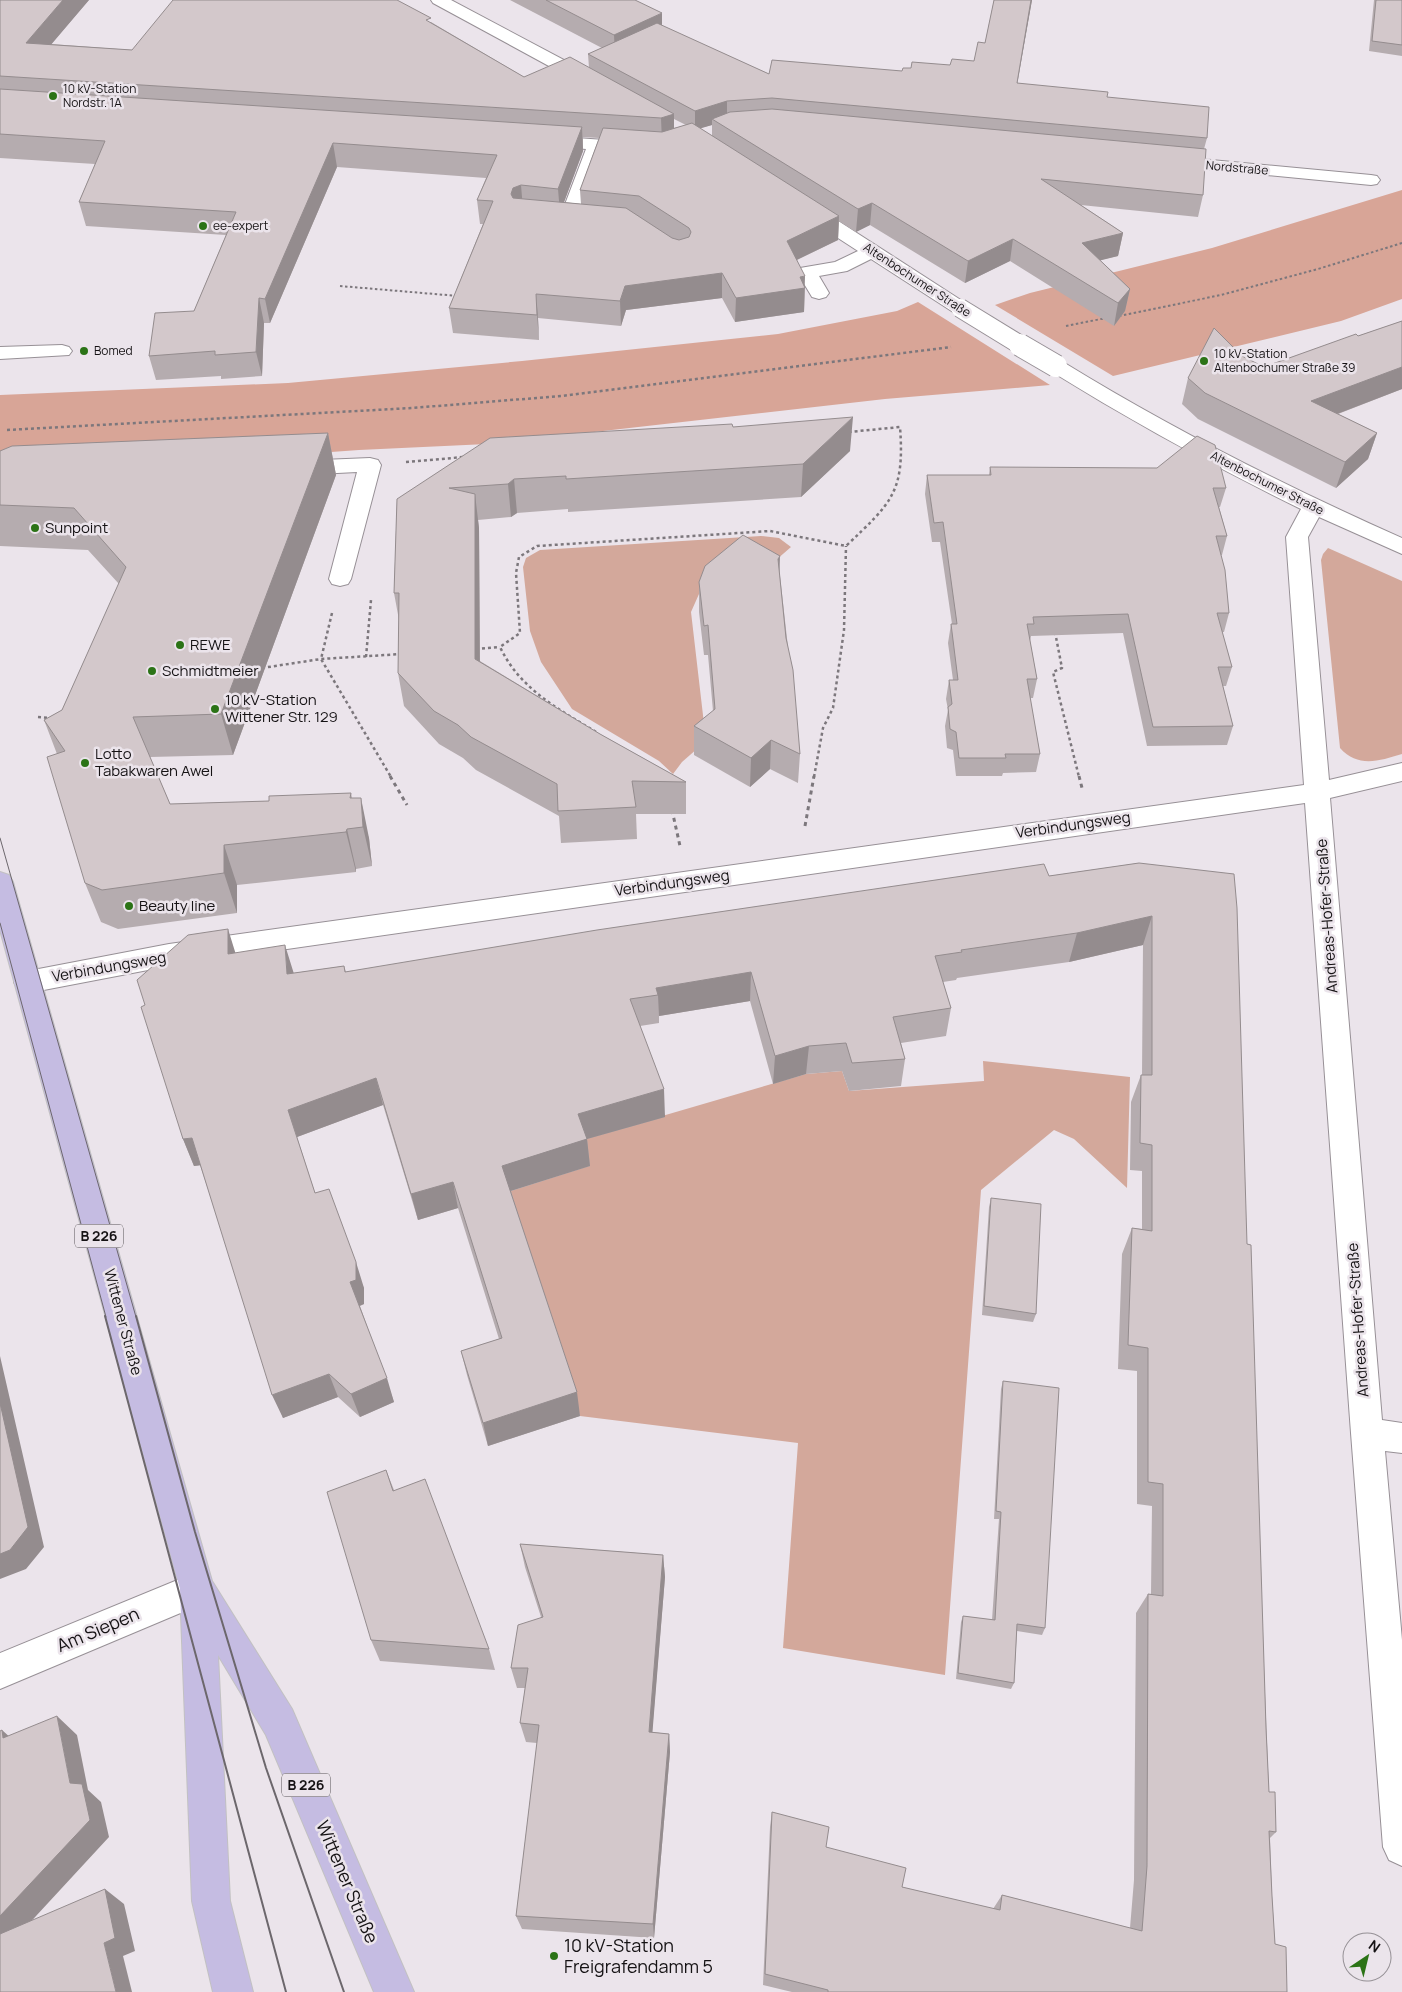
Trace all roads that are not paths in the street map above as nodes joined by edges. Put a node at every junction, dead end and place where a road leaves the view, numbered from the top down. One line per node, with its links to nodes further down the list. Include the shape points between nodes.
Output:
1 (439, 0): 2 (street)
2 (600, 87)
3 (528, 140): 4 (street)
4 (597, 144): 5 (street); 9 (street)
5 (653, 148)
6 (1153, 160): 7 (street, Nordstraße)
7 (1371, 180)
8 (789, 198): 10 (street, Altenbochumer Straße)
9 (568, 220)
10 (873, 251): 11 (street, via 840,267 807,272); 15 (street, Altenbochumer Straße, bridge, via 1149,423)
11 (819, 293)
12 (62, 351): 13 (street)
13 (0, 353)
14 (282, 468): 17 (street, via 370,465)
15 (1313, 507): 16 (street, Altenbochumer Straße); 19 (street, Andreas-Hofer-Straße, via 1298,537)
16 (1402, 547)
17 (340, 579)
18 (1402, 772): 19 (street)
19 (1318, 792): 21 (street, Verbindungsweg, via 169,956); 22 (street, Andreas-Hofer-Straße)
20 (0, 882): 21 (main road, Wittener Straße / B 226)
21 (28, 982): 24 (main road, Wittener Straße / B 226)
22 (1367, 1433): 23 (street); 26 (street, Andreas-Hofer-Straße)
23 (1402, 1438)
24 (197, 1589): 25 (street, Am Siepen); 27 (main road, Wittener Straße / B 226, via 211,1901); 28 (main road, Wittener Straße / B 226, via 279,1722)
25 (0, 1672)
26 (1402, 1847)
27 (233, 1992)
28 (394, 1992)

